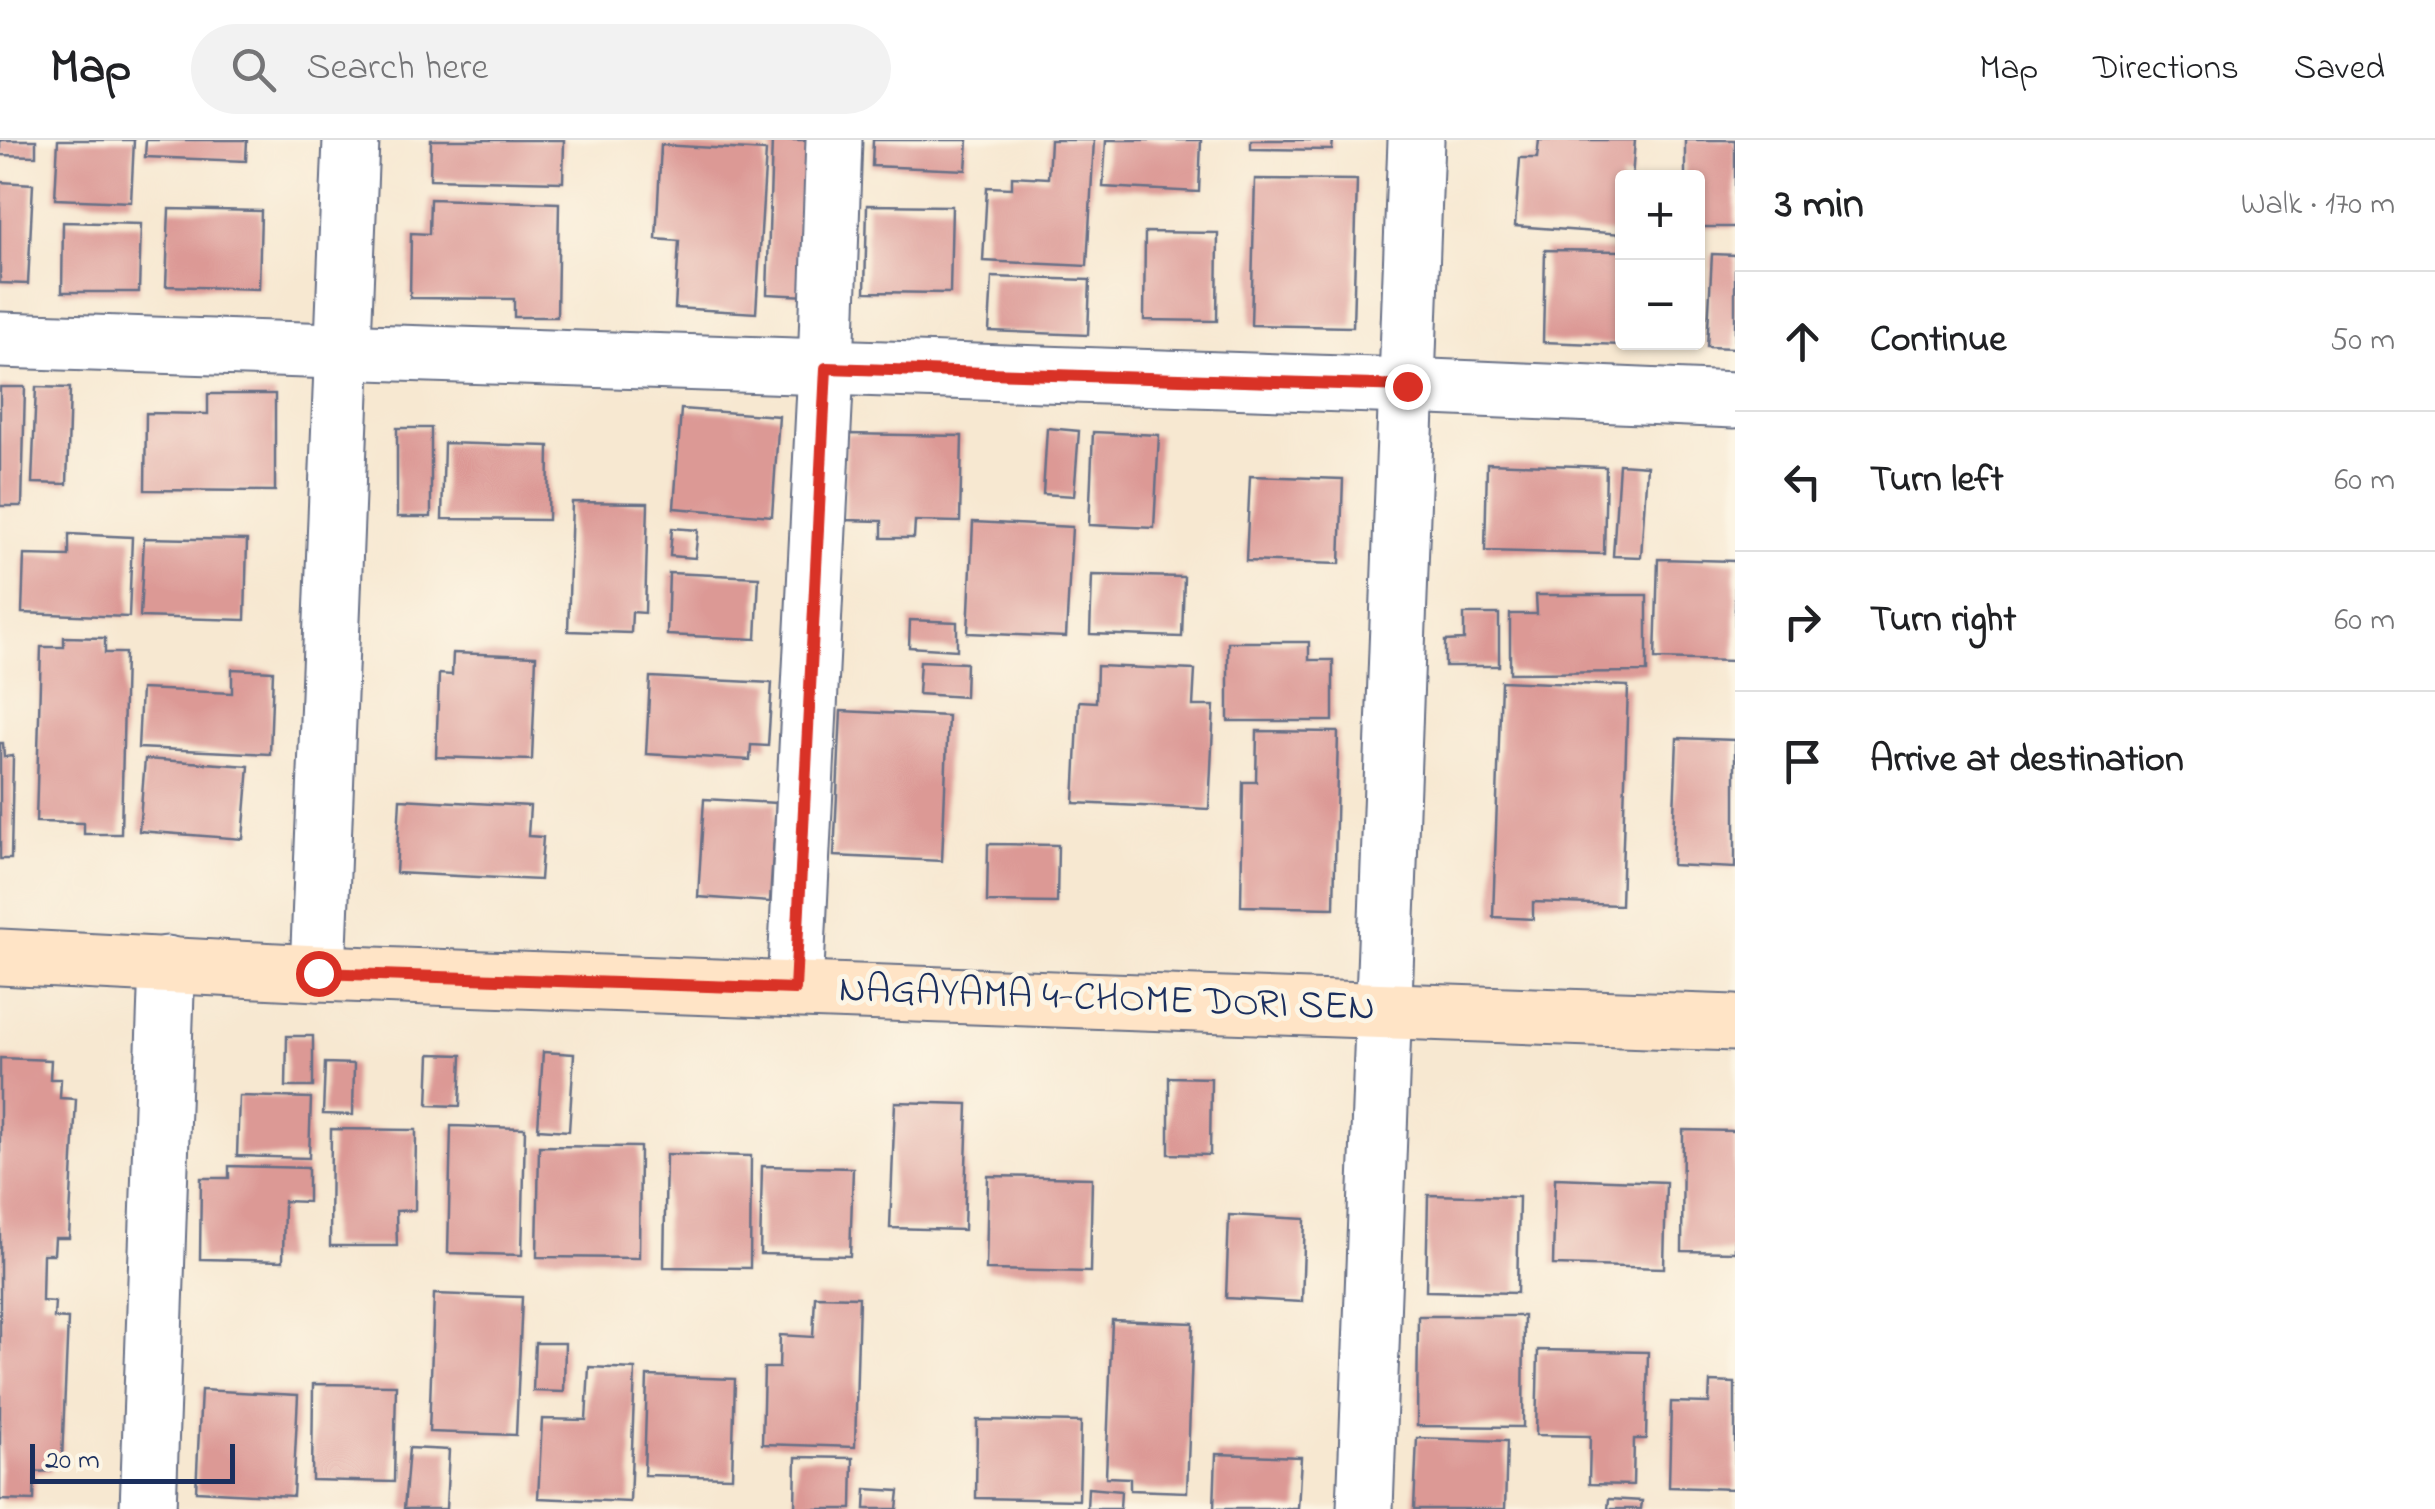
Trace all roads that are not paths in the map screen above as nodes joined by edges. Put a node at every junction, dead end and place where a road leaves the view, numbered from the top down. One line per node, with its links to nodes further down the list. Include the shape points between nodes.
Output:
1 (351, 140): 5 (street)
2 (834, 140): 6 (street)
3 (1416, 140): 7 (street)
4 (0, 340): 5 (street)
5 (344, 352): 6 (street); 11 (street)
6 (826, 368): 7 (street); 12 (street)
7 (1407, 386): 8 (street); 13 (street)
8 (1735, 400)
9 (0, 957): 10 (street, NAGAYAMA 4-CHOME DORI SEN)
10 (167, 964): 11 (street, NAGAYAMA 4-CHOME DORI SEN); 15 (street)
11 (318, 973): 12 (street, NAGAYAMA 4-CHOME DORI SEN)
12 (795, 989): 13 (street, NAGAYAMA 4-CHOME DORI SEN)
13 (1384, 1010): 14 (street, NAGAYAMA 4-CHOME DORI SEN); 16 (street)
14 (1735, 1023)
15 (148, 1509)
16 (1366, 1509)

